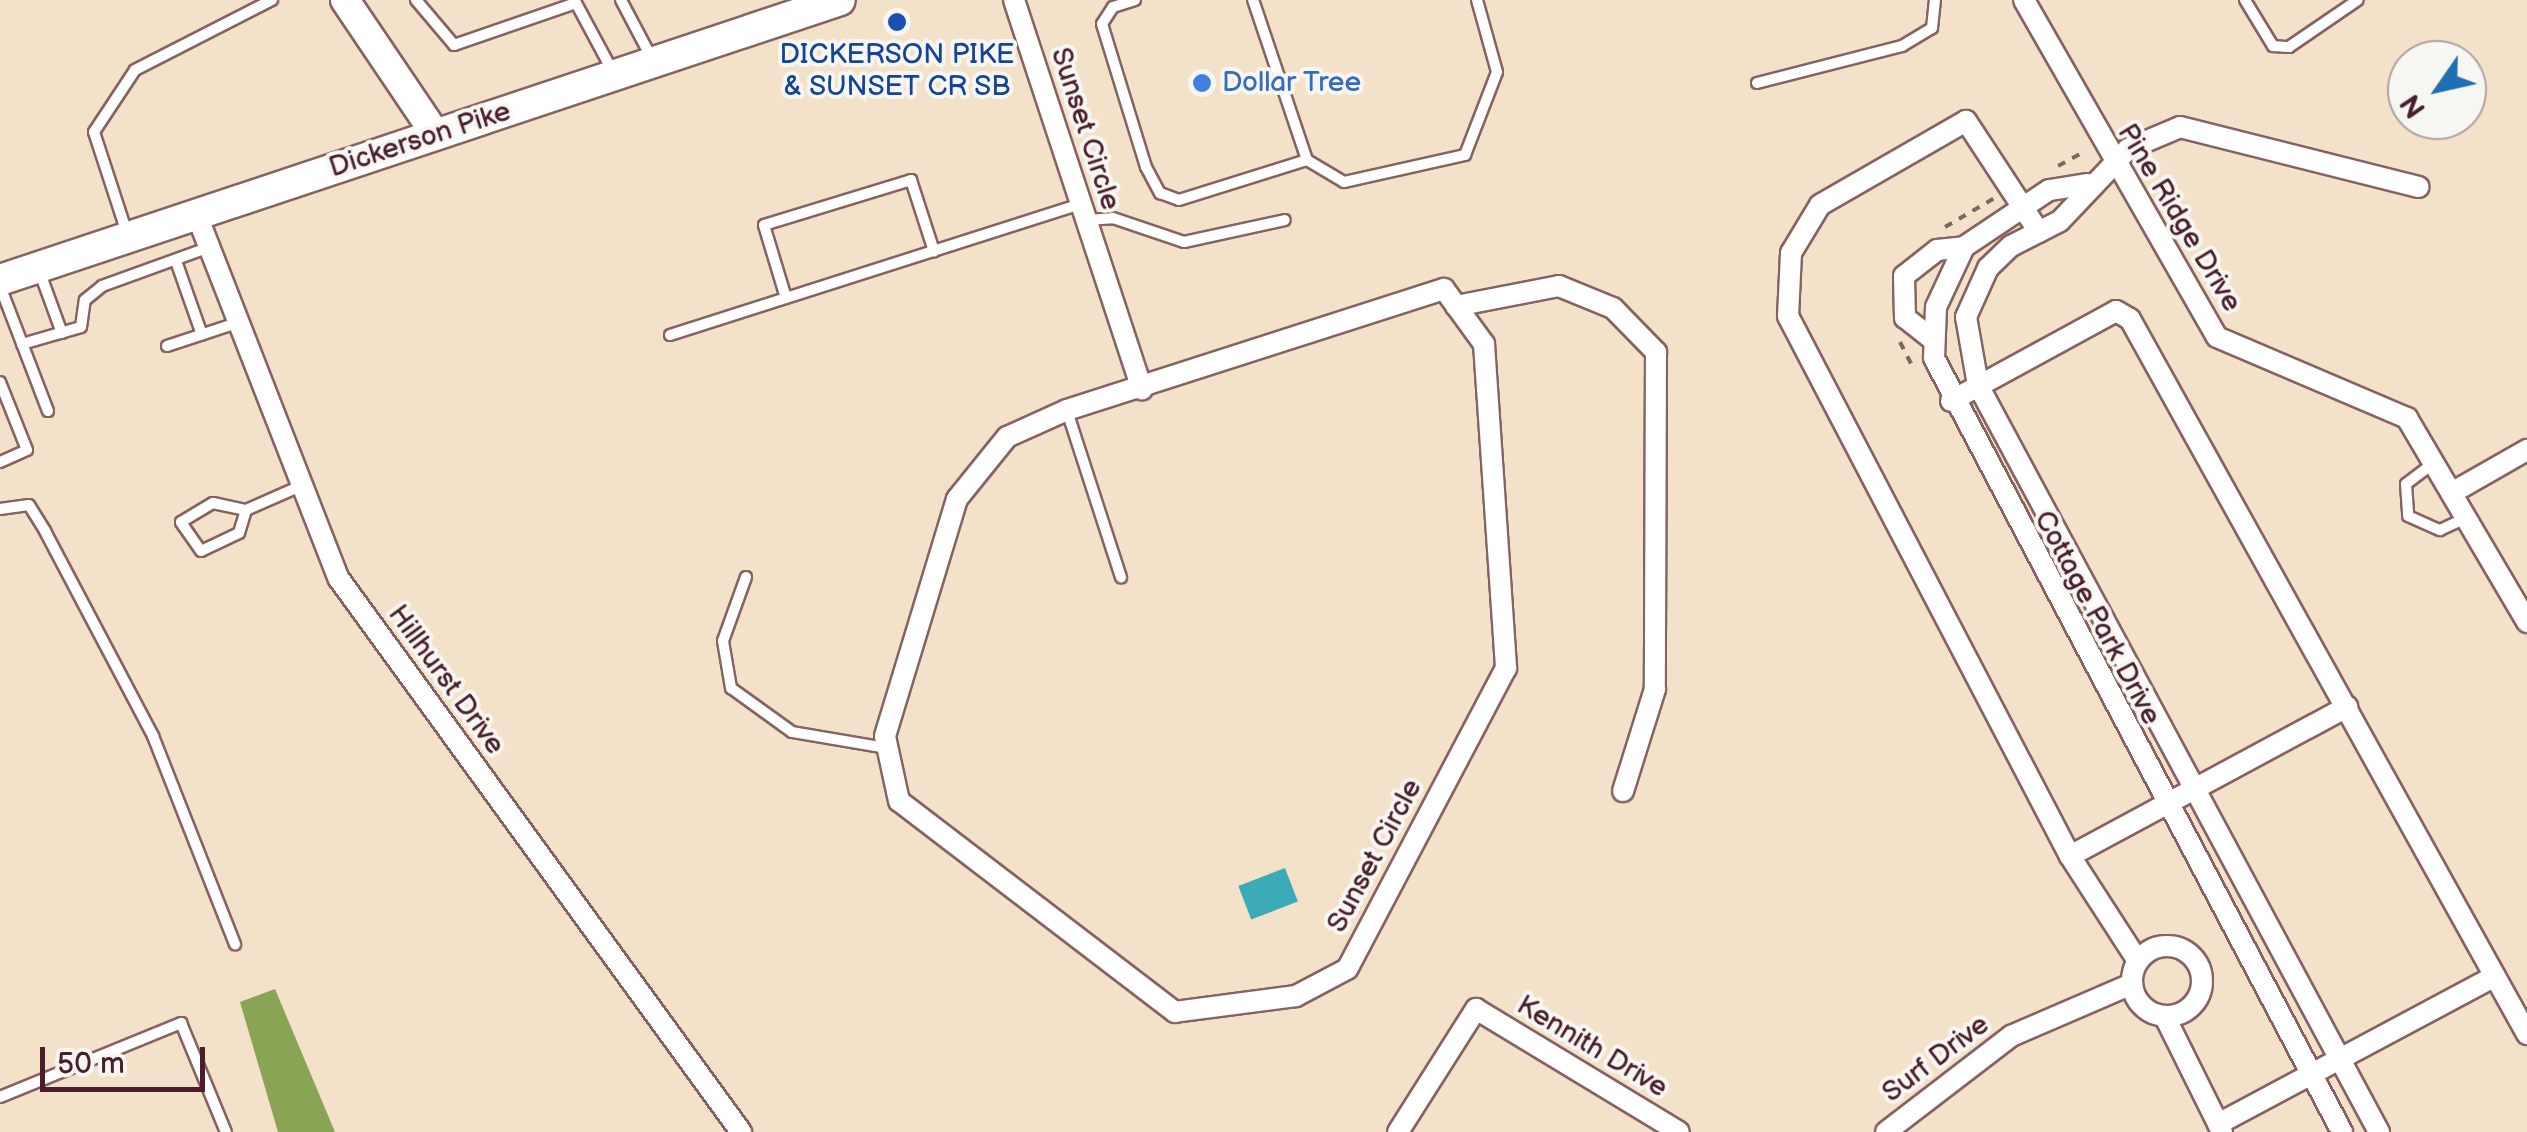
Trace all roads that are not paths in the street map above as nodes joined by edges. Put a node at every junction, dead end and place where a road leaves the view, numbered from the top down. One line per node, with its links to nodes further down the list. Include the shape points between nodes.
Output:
1 (272, 0): 27 (lane, via 135,70 94,132)
2 (345, 0): 17 (street)
3 (416, 0): 15 (lane, via 454,45 576,3)
4 (621, 0): 14 (lane)
5 (1014, 0): 23 (street, Sunset Circle)
6 (1135, 0): 18 (lane, via 1112,7 1102,24 1160,194 1179,200)
7 (1253, 0): 18 (lane)
8 (1477, 0): 18 (lane, via 1497,72 1466,155 1344,182)
9 (1936, 0): 16 (lane, via 1932,28 1902,46)
10 (2024, 0): 19 (street, Pine Ridge Drive)
11 (2245, 0): 12 (lane, via 2273,46 2290,47)
12 (2358, 0)
13 (822, 3): 14 (main road, Dickerson Pike)
14 (654, 62): 15 (main road, Dickerson Pike)
15 (615, 75): 17 (main road, Dickerson Pike)
16 (1757, 82)
17 (436, 135): 24 (main road, Dickerson Pike)
18 (1307, 160)
19 (2113, 164): 20 (street, Cottage Park Drive); 21 (street, Cottage Park Drive, via 2156,135 2204,128); 50 (street, Pine Ridge Drive, via 2218,336 2254,360 2386,403)
20 (2088, 184): 22 (street, Cottage Park Drive, via 2072,181); 26 (street, Cottage Park Drive, via 2084,201)
21 (2419, 186)
22 (2024, 206): 26 (street); 28 (street, Cottage Park Drive); 65 (street, via 1966,121 1820,205 1801,228 1786,282 1804,358)
23 (1083, 212): 25 (lane, via 1184,242); 30 (lane); 45 (street, Sunset Circle)
24 (196, 213): 27 (main road, Dickerson Pike); 29 (street, Hillhurst Drive)
25 (1284, 220)
26 (2039, 232): 44 (street, Cottage Park Drive, via 2011,246 1976,288 1965,344)
27 (128, 235): 32 (main road, Dickerson Pike)
28 (1964, 247): 40 (street); 40 (street, Cottage Park Drive, via 1937,250 1904,276 1905,318)
29 (207, 248): 31 (lane); 36 (street, Hillhurst Drive)
30 (934, 251): 34 (lane); 34 (lane, via 912,180 764,225)
31 (176, 261): 37 (lane, via 102,286 84,300 88,319); 38 (lane)
32 (38, 266): 33 (main road, Dickerson Pike); 37 (lane)
33 (0, 283): 41 (lane)
34 (786, 298): 39 (lane)
35 (1456, 306): 45 (street, Sunset Circle, via 1444,289); 61 (street, Sunset Circle, via 1484,344 1506,668 1347,970 1296,996 1175,1012 899,802); 63 (street, via 1559,286 1613,308 1656,352 1655,688)
36 (234, 324): 38 (lane); 52 (street, Hillhurst Drive)
37 (62, 332): 41 (lane)
38 (202, 335): 42 (lane)
39 (670, 335)
40 (1931, 338): 46 (street, Cottage Park Drive)
41 (22, 344): 48 (lane)
42 (166, 346)
43 (0, 382): 51 (lane, via 27,450)
44 (1978, 385): 46 (street); 60 (street, via 2116,312 2130,320); 62 (street, Cottage Park Drive)
45 (1142, 389): 47 (street, Sunset Circle)
46 (1951, 401): 64 (street, Cottage Park Drive)
47 (1067, 410): 58 (lane); 61 (street, Sunset Circle, via 1007,437 958,498)
48 (48, 411)
49 (2527, 450): 53 (street)
50 (2437, 461): 53 (street, Pine Ridge Drive); 56 (lane, via 2406,484 2408,516 2440,530)
51 (0, 462)
52 (296, 488): 55 (lane); 77 (street, Hillhurst Drive, via 339,579)
53 (2454, 491): 56 (street, Pine Ridge Drive)
54 (0, 509): 66 (lane, via 29,505 46,531 153,736)
55 (246, 510): 55 (lane, via 218,502 181,522 201,550 239,534)
56 (2468, 517): 59 (street, Pine Ridge Drive)
57 (746, 577): 61 (lane, via 724,641 731,688 792,732)
58 (1121, 577)
59 (2527, 622)
60 (2347, 707): 62 (street); 68 (street)
61 (887, 748)
62 (2193, 788): 64 (street); 72 (street, Cottage Park Drive)
63 (1623, 791)
64 (2165, 804): 65 (street); 73 (street, Cottage Park Drive)
65 (2070, 856): 67 (street)
66 (236, 944)
67 (2138, 961): 69 (street); 70 (street, via 2169,946 2198,964 2198,998)
68 (2494, 976): 71 (street); 72 (street)
69 (2132, 984): 70 (street, via 2141,1004); 80 (street, Surf Drive, via 2074,1005 1955,1072)
70 (2166, 1018): 75 (street)
71 (2527, 1034)
72 (2341, 1060): 73 (street); 82 (street, Cottage Park Drive)
73 (2311, 1076): 75 (street); 81 (street, Cottage Park Drive)
74 (0, 1097): 76 (lane, via 181,1023)
75 (2220, 1128)
76 (226, 1132)
77 (741, 1132)
78 (1398, 1132): 79 (street, Kennith Drive, via 1476,1009)
79 (1679, 1132)
80 (1886, 1132)
81 (2342, 1132)
82 (2379, 1132)

